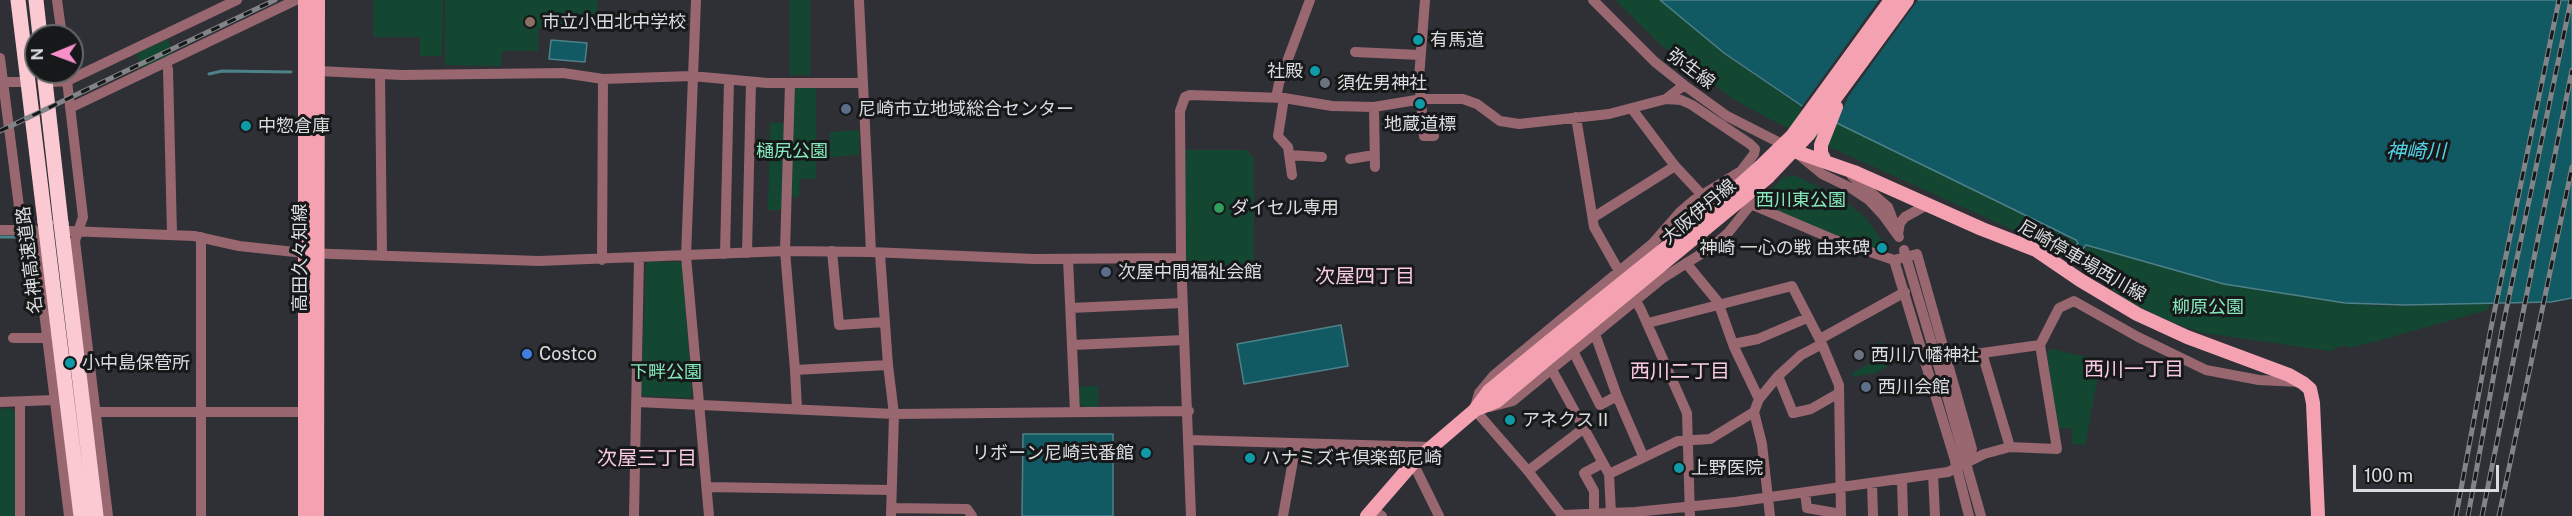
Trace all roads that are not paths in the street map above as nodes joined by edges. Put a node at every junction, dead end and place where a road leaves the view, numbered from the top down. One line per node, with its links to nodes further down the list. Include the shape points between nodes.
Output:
1 (18, 0): 58 (highway, 名神高速道路)
2 (36, 0): 15 (highway)
3 (57, 0): 16 (street)
4 (237, 0): 21 (street)
5 (296, 0): 20 (street)
6 (305, 0): 69 (main road, 高田久々知線)
7 (318, 0): 22 (main road, 高田久々知線)
8 (696, 0): 24 (street)
9 (860, 0): 31 (street)
10 (1310, 0): 36 (street, via 1279,83)
11 (1425, 0): 18 (street)
12 (1593, 0): 34 (street, 弥生線, via 1647,55)
13 (1891, 0): 46 (main road, 大阪伊丹線)
14 (1907, 0): 35 (main road, 大阪伊丹線)
15 (39, 24)
16 (60, 24)
17 (1355, 52): 18 (street)
18 (1420, 55): 37 (street)
19 (0, 58): 27 (street)
20 (166, 63): 40 (street); 62 (street)
21 (84, 69)
22 (318, 70): 23 (street); 70 (main road, 高田久々知線)
23 (380, 74): 25 (street, via 563,73); 72 (street)
24 (692, 76): 25 (street); 26 (street); 73 (street)
25 (603, 79): 77 (street)
26 (729, 80): 29 (street); 71 (street)
27 (2, 82): 28 (street); 42 (street)
28 (20, 82)
29 (751, 82): 30 (street); 67 (street)
30 (790, 83): 31 (street); 65 (street)
31 (863, 83): 68 (street)
32 (49, 84): 59 (highway, 名神高速道路)
33 (68, 84): 40 (street)
34 (1684, 85): 38 (street); 46 (street, 弥生線, via 1727,116)
35 (1839, 94): 46 (main road, 大阪伊丹線); 49 (main road)
36 (1280, 98): 39 (street, via 1332,106); 47 (street, via 1278,136); 75 (street, via 1185,97 1180,111)
37 (1422, 99): 39 (street); 43 (street, via 1466,99 1500,121 1519,124); 44 (street)
38 (1666, 99): 41 (street); 53 (street, via 1692,105 1754,148 1741,171)
39 (1374, 107): 50 (street, via 1374,161)
40 (70, 108): 59 (street, via 83,217)
41 (1632, 109): 43 (street); 51 (street)
42 (4, 115): 45 (street)
43 (1576, 117): 57 (street)
44 (1425, 137)
45 (5, 140): 61 (street)
46 (1793, 143): 49 (main road, 尼崎停車場西川線); 64 (street, 弥生線, via 1822,174 1869,200); 114 (main road, 大阪伊丹線, bridge, via 1764,172 1704,217 1554,346 1489,391)
47 (1290, 154): 48 (street); 52 (street)
48 (1322, 157)
49 (1826, 158): 56 (main road, 尼崎停車場西川線); 64 (street, via 1888,207)
50 (1350, 159)
51 (1675, 165): 54 (street); 57 (street)
52 (1292, 175)
53 (1730, 178): 54 (street); 55 (street)
54 (1702, 195): 80 (street)
55 (1752, 203): 78 (street, via 1822,235); 79 (street, via 1728,233)
56 (1927, 205): 64 (street, via 1905,217 1899,225); 104 (main road, 尼崎停車場西川線, via 2036,250 2127,308 2177,333)
57 (1594, 217): 80 (street, via 1594,227)
58 (39, 227): 61 (street); 91 (street); 153 (highway, 名神高速道路, bridge)
59 (70, 228): 62 (street, via 95,234); 117 (street, via 75,241); 154 (highway, 名神高速道路, bridge)
60 (0, 230): 61 (street)
61 (22, 230)
62 (172, 234): 63 (street)
63 (201, 237): 69 (street); 118 (street)
64 (1899, 237): 133 (street, bridge)
65 (785, 251): 66 (street); 67 (street); 102 (street)
66 (832, 251): 68 (street); 87 (street, via 838,325)
67 (747, 253): 71 (street)
68 (875, 253): 76 (street); 87 (street)
69 (304, 254): 70 (street); 119 (main road, 高田久々知線)
70 (319, 254): 72 (street); 158 (main road, 高田久々知線)
71 (725, 254): 73 (street)
72 (382, 256): 77 (street)
73 (687, 256): 74 (street); 112 (street)
74 (639, 257): 77 (street); 111 (street)
75 (1181, 258): 76 (street); 83 (street)
76 (1068, 259): 85 (street)
77 (602, 260)
78 (1894, 261): 81 (street); 99 (street, via 1917,254)
79 (1686, 263): 82 (street); 84 (street)
80 (1620, 271): 82 (street); 114 (street, via 1488,381 1479,393)
81 (1905, 292): 93 (street); 130 (street)
82 (1636, 300): 88 (street); 89 (street)
83 (1182, 303): 85 (street); 92 (street)
84 (1719, 306): 86 (street, via 1792,286); 88 (street); 94 (street)
85 (1071, 308): 95 (street)
86 (1806, 318): 93 (street); 94 (street, via 1758,339)
87 (884, 322): 100 (street)
88 (1648, 323): 125 (street, via 1687,413)
89 (1595, 334): 97 (street); 106 (street)
90 (13, 338): 91 (street)
91 (48, 338): 108 (street)
92 (1184, 340): 95 (street); 115 (street)
93 (1821, 341): 103 (street); 105 (street)
94 (1734, 344): 107 (street)
95 (1073, 345): 120 (street)
96 (2040, 345): 98 (street); 104 (street, via 2059,308 2074,301 2206,370 2259,380); 128 (street, via 2057,449)
97 (1573, 351): 101 (street); 106 (street, via 1600,405)
98 (1982, 352): 99 (street); 128 (street)
99 (1946, 354): 133 (street, via 1972,448)
100 (888, 365): 102 (street); 122 (street)
101 (1552, 369): 114 (street, via 1513,400); 123 (street)
102 (795, 370): 113 (street)
103 (1778, 376): 105 (street, via 1792,413 1811,409); 107 (street)
104 (2303, 382): 172 (main road, via 2310,389 2313,403)
105 (1839, 393): 140 (street)
106 (1617, 396): 129 (street)
107 (1759, 399): 121 (street)
108 (55, 400): 110 (street); 116 (street)
109 (0, 402): 110 (street)
110 (20, 402): 151 (street)
111 (637, 402): 112 (street); 159 (street)
112 (701, 404): 113 (street); 139 (street)
113 (796, 409): 122 (street)
114 (1475, 410): 127 (main road, 大阪伊丹線); 134 (street)
115 (1188, 411): 120 (street); 124 (street)
116 (57, 412): 117 (street); 152 (street)
117 (95, 412): 118 (street); 155 (street)
118 (200, 412): 119 (street); 156 (street)
119 (304, 412): 157 (main road, 高田久々知線)
120 (1076, 412): 122 (street)
121 (1754, 412): 125 (street, via 1710,439); 143 (street)
122 (894, 414): 141 (street)
123 (1584, 428): 132 (street); 134 (street)
124 (1190, 440): 126 (street); 162 (street)
125 (1689, 441): 129 (street, via 1678,441); 144 (street)
126 (1296, 444): 127 (street); 163 (street)
127 (1431, 447): 131 (main road, 大阪伊丹線)
128 (2010, 447): 133 (street)
129 (1643, 456): 135 (street)
130 (1955, 462): 133 (street); 136 (street); 170 (street)
131 (1413, 463): 146 (main road, 大阪伊丹線); 164 (street)
132 (1603, 463): 135 (street); 149 (street, via 1584,473 1594,491)
133 (1966, 463): 171 (street)
134 (1528, 471): 165 (street, via 1562,515)
135 (1609, 474): 147 (street)
136 (1933, 474): 137 (street); 169 (street)
137 (1902, 478): 138 (street); 168 (street)
138 (1872, 483): 140 (street); 167 (street)
139 (707, 487): 141 (street); 160 (street)
140 (1842, 487): 142 (street); 150 (street)
141 (891, 490): 145 (street)
142 (1804, 493): 143 (street); 150 (street, via 1807,508)
143 (1768, 498): 144 (street); 166 (street)
144 (1690, 511): 148 (street)
145 (891, 512): 161 (street, via 967,509)
146 (1374, 514)
147 (1611, 514): 148 (street); 149 (street)
148 (1635, 514)
149 (1594, 515): 165 (street)
150 (1841, 515)
151 (20, 516)
152 (69, 516)
153 (81, 516)
154 (96, 516)
155 (108, 516)
156 (201, 516)
157 (305, 516)
158 (317, 516)
159 (634, 516)
160 (709, 516)
161 (972, 516)
162 (1191, 516)
163 (1283, 516)
164 (1439, 516)
165 (1578, 516)
166 (1770, 516)
167 (1873, 516)
168 (1903, 516)
169 (1935, 516)
170 (1969, 516)
171 (1981, 516)
172 (2318, 516)

